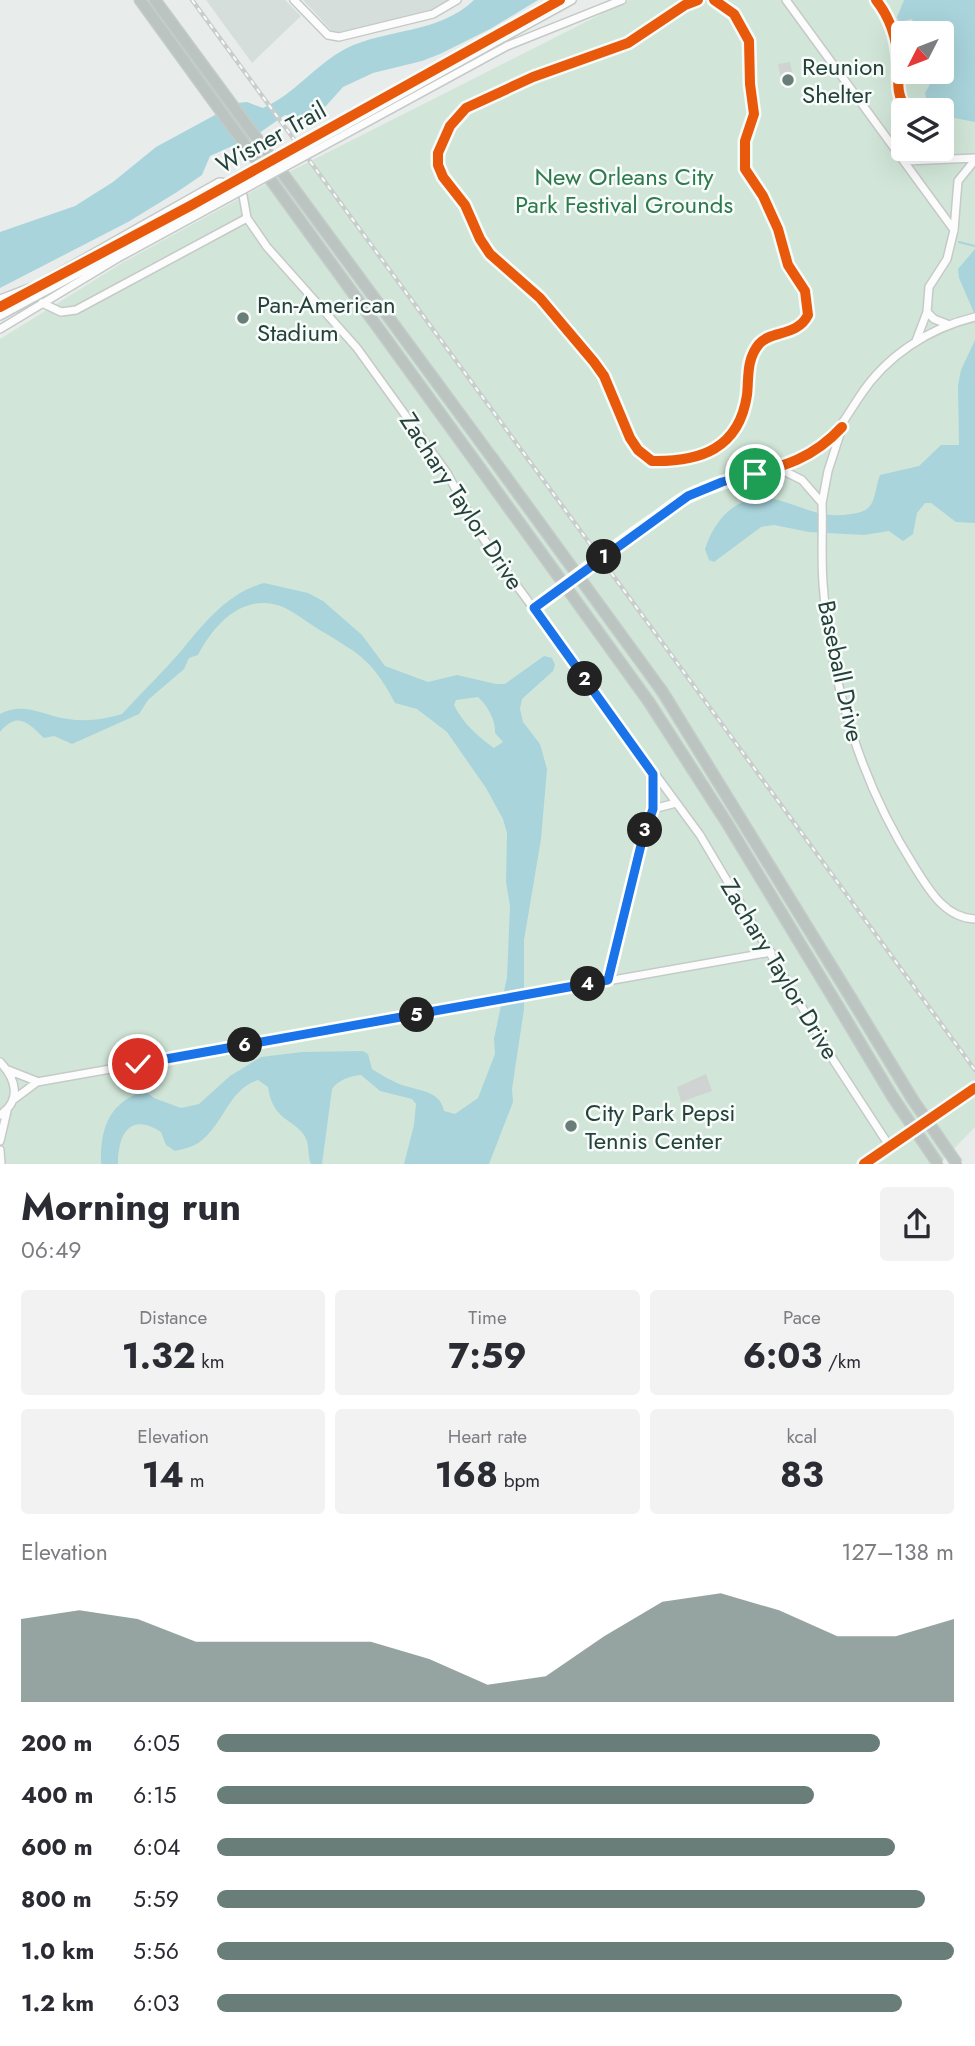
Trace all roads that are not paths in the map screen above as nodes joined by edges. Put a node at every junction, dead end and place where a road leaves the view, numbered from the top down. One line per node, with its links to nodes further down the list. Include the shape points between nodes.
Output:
1 (140, 0): 48 (highway, bridge, via 649,702)
2 (155, 0): 49 (highway, bridge, via 662,691 912,1100)
3 (294, 0): 4 (street, via 328,35 338,37 433,14)
4 (457, 0)
5 (572, 0): 9 (street)
6 (606, 0): 8 (street)
7 (786, 0): 10 (street)
8 (618, 2): 9 (street)
9 (505, 42): 16 (street, bridge)
10 (891, 141)
11 (975, 159): 12 (street); 15 (street, via 958,181)
12 (954, 160)
13 (906, 161): 15 (street)
14 (247, 218): 18 (street, Zachary Taylor Drive, via 242,190 237,184 219,182 37,285); 20 (street, via 76,310); 30 (street, Zachary Taylor Drive, via 287,271 358,348 447,473 476,527)
15 (954, 230): 21 (street, via 947,259 929,287)
16 (118, 255): 17 (street); 22 (street)
17 (58, 295): 19 (street); 20 (street)
18 (0, 299)
19 (42, 303): 20 (street); 25 (street)
20 (61, 312)
21 (927, 312): 24 (street); 26 (street)
22 (0, 316)
23 (973, 318): 24 (street)
24 (948, 324): 26 (street)
25 (0, 329)
26 (916, 342): 27 (street, via 872,380)
27 (842, 427): 28 (street, via 813,454); 29 (street, Baseball Drive)
28 (780, 469): 29 (street, via 802,480); 30 (street, via 688,496)
29 (822, 506): 34 (street, Baseball Drive, via 828,625 845,707 878,800 902,846 946,909 960,919)
30 (534, 608): 31 (street, Zachary Taylor Drive)
31 (653, 774): 32 (street, Zachary Taylor Drive); 33 (street)
32 (676, 803): 33 (street); 35 (street, Zachary Taylor Drive)
33 (653, 809): 36 (street)
34 (975, 919)
35 (771, 952): 36 (street); 44 (street, Zachary Taylor Drive)
36 (608, 980): 38 (street)
37 (2, 1065): 38 (street); 40 (street, via 15,1086)
38 (37, 1082): 40 (street)
39 (975, 1087): 44 (street)
40 (13, 1100): 41 (street)
41 (8, 1108): 42 (street); 43 (street)
42 (0, 1115)
43 (0, 1140)
44 (890, 1147): 47 (street)
45 (0, 1150): 46 (street)
46 (1, 1164)
47 (864, 1164)
48 (938, 1164)
49 (957, 1164)

